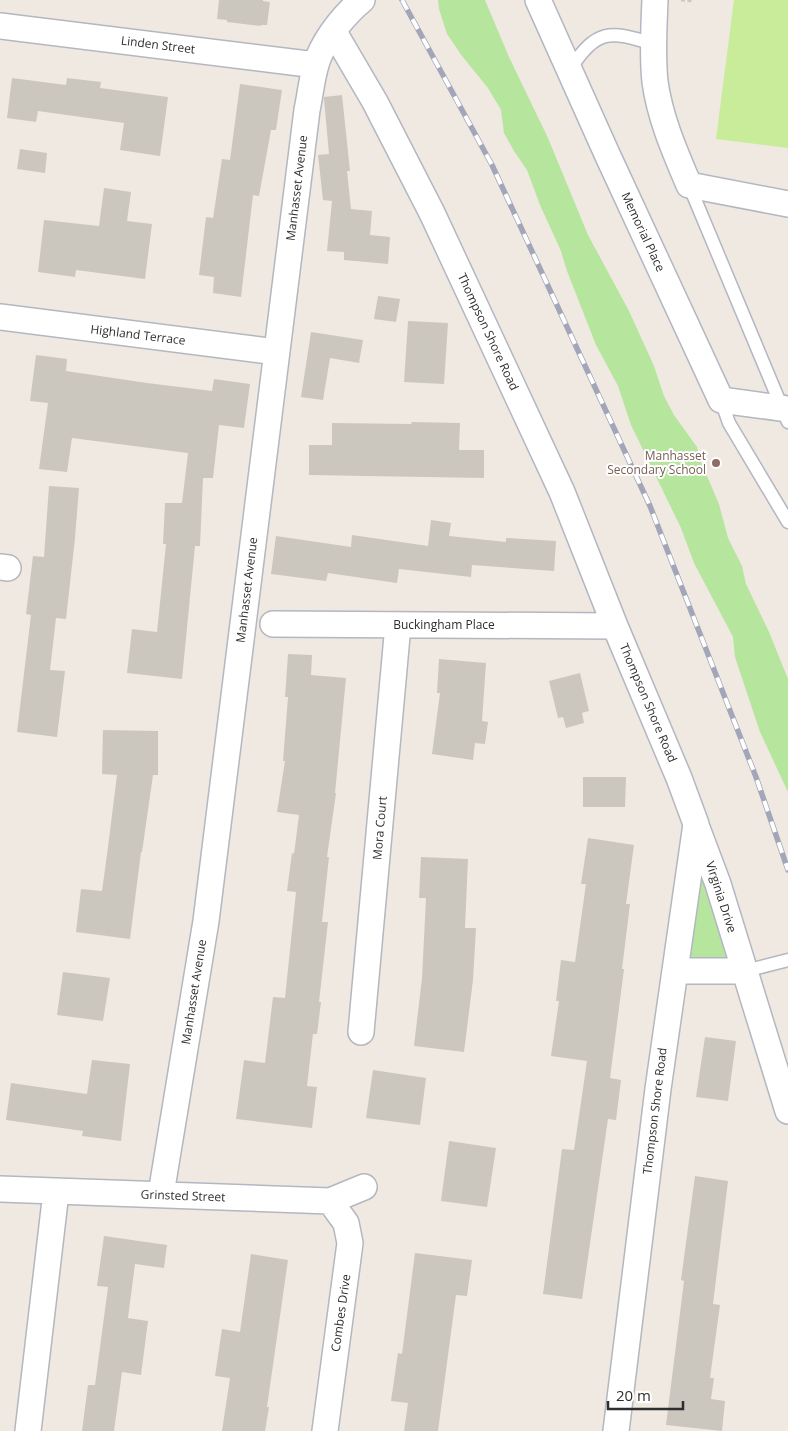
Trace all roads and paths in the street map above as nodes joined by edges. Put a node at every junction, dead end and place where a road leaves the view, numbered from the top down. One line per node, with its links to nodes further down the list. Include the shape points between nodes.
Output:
1 (538, 0): 10 (street, Memorial Place)
2 (655, 0): 8 (street)
3 (681, 0): 4 (path)
4 (694, 1)
5 (357, 4): 7 (street, Manhasset Avenue)
6 (0, 26): 9 (street, Linden Street)
7 (334, 32): 9 (street, Manhasset Avenue); 20 (street, Thompson Shore Road, via 375,102 432,213 562,492)
8 (653, 44): 10 (lane, via 628,36 604,35 586,48); 11 (street, via 655,83 668,135)
9 (316, 66): 14 (street, Manhasset Avenue, via 307,110)
10 (570, 69): 15 (street, Memorial Place)
11 (689, 185): 12 (street); 16 (lane)
12 (788, 204)
13 (0, 318): 14 (street, Highland Terrace)
14 (276, 352): 30 (street, Manhasset Avenue, via 206,921)
15 (721, 400): 16 (street); 17 (lane, via 729,423)
16 (786, 413)
17 (788, 522)
18 (273, 624): 19 (street, Buckingham Place)
19 (398, 625): 20 (street, Buckingham Place); 25 (street, Mora Court)
20 (615, 626): 21 (street, Thompson Shore Road)
21 (696, 824): 23 (street, Thompson Shore Road); 24 (street, Virginia Drive)
22 (788, 960): 24 (lane)
23 (675, 971): 24 (street); 34 (street, Thompson Shore Road)
24 (745, 971): 26 (street, Virginia Drive)
25 (361, 1032)
26 (788, 1112)
27 (364, 1187): 31 (street, Grinsted Street)
28 (0, 1189): 29 (street, Grinsted Street)
29 (56, 1192): 30 (street, Grinsted Street); 32 (street)
30 (161, 1194): 31 (street, Grinsted Street)
31 (330, 1201): 33 (street, Combes Drive, via 346,1223 350,1243)
32 (28, 1431)
33 (325, 1431)
34 (616, 1431)

